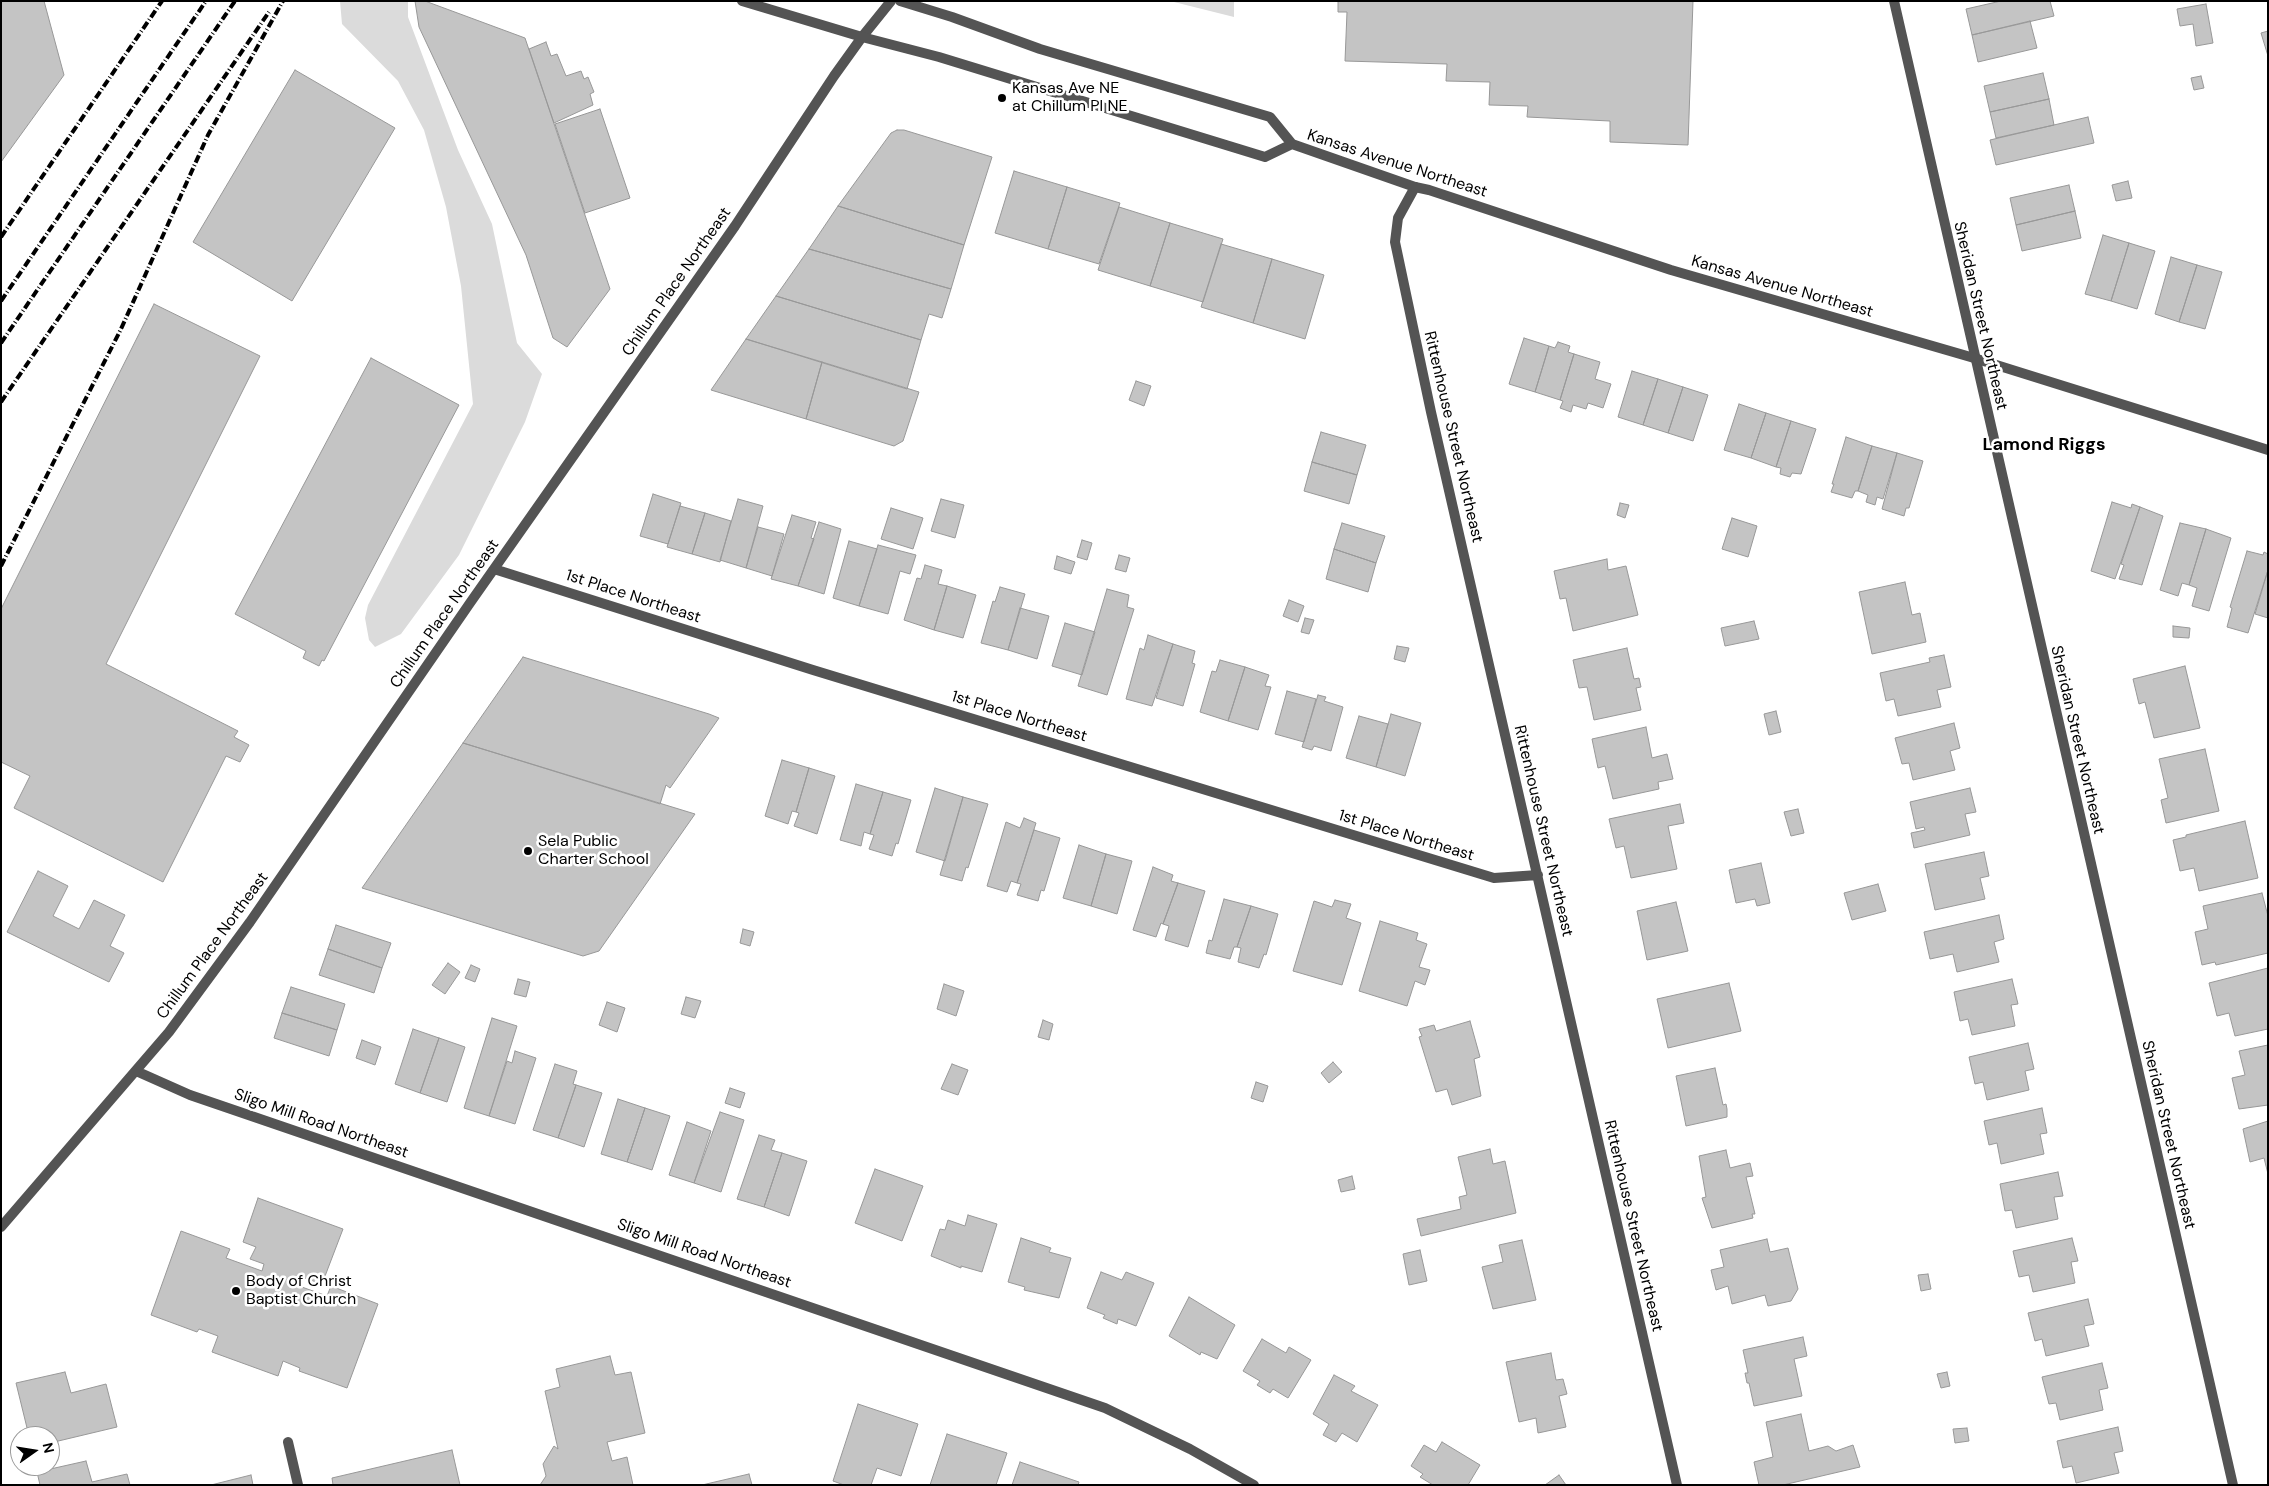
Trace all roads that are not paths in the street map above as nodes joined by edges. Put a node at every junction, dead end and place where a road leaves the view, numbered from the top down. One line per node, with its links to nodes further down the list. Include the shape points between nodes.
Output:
1 (742, 1): 5 (street, Kansas Avenue Northeast)
2 (891, 1): 5 (street, Chillum Place Northeast)
3 (900, 1): 6 (street, Kansas Avenue Northeast, via 1040,49 1270,117)
4 (1894, 1): 8 (street, Sheridan Street Northeast)
5 (862, 37): 6 (street, Kansas Avenue Northeast, via 939,57 1265,157); 10 (street, Chillum Place Northeast, via 730,234)
6 (1292, 144): 7 (street, Kansas Avenue Northeast)
7 (1414, 187): 8 (street, Kansas Avenue Northeast, via 1671,270); 11 (street, Rittenhouse Street Northeast, via 1398,218 1395,242)
8 (1974, 358): 9 (street, Kansas Avenue Northeast); 18 (street, Sheridan Street Northeast)
9 (2268, 450)
10 (494, 569): 11 (street, 1st Place Northeast, via 1494,878); 12 (street, Chillum Place Northeast, via 250,922 169,1032)
11 (1538, 875): 17 (street, Rittenhouse Street Northeast)
12 (136, 1071): 13 (street, Chillum Place Northeast); 15 (street, Sligo Mill Road Northeast, via 190,1095 1105,1408 1190,1449)
13 (1, 1227)
14 (288, 1442): 16 (street)
15 (1250, 1484)
16 (298, 1485)
17 (1677, 1485)
18 (2233, 1485)

